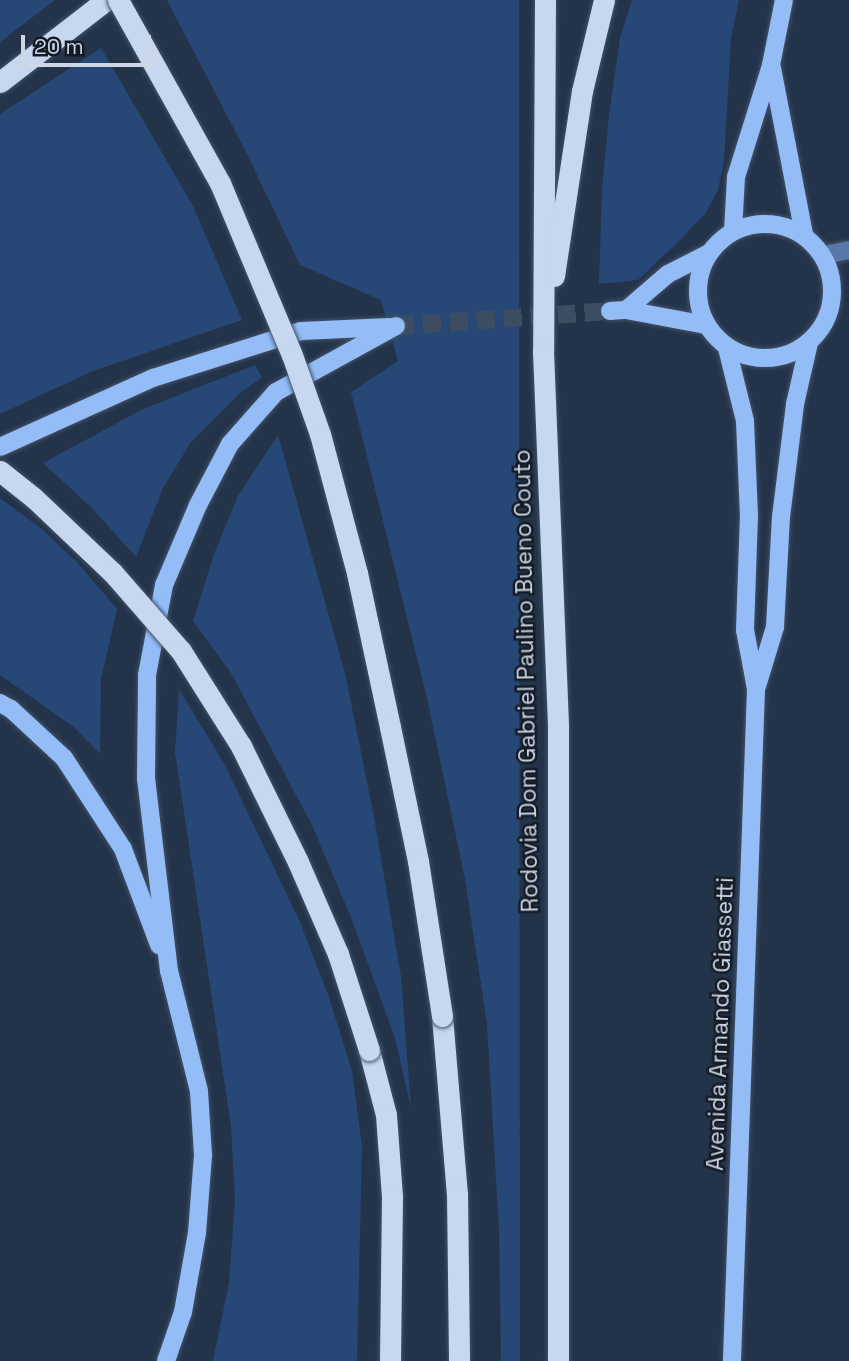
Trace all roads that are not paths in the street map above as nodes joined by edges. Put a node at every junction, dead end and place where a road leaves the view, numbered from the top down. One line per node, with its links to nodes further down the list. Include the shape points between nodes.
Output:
1 (106, 0): 7 (highway)
2 (118, 0): 24 (highway, bridge, via 220,183 292,355 320,434 357,573 418,861 442,1016 457,1193)
3 (545, 0): 16 (highway, Rodovia Dom Gabriel Paulino Bueno Couto)
4 (604, 0): 16 (highway, via 582,91)
5 (784, 0): 6 (main road)
6 (771, 65): 8 (main road, via 736,177); 9 (main road)
7 (0, 82)
8 (733, 231): 9 (main road, via 756,222 781,224); 11 (main road)
9 (804, 234): 12 (main road)
10 (849, 250): 12 (street)
11 (707, 254): 13 (main road, via 698,277 697,301); 13 (main road, via 618,311)
12 (824, 255): 14 (main road, via 833,283 830,312)
13 (706, 325): 15 (main road)
14 (809, 343): 15 (main road, via 783,356 755,358); 19 (main road, Avenida Armando Giassetti, via 795,404 781,517 775,626)
15 (727, 348): 19 (main road, Avenida Armando Giassetti, via 745,421 749,515 745,630)
16 (543, 351): 25 (highway, Rodovia Dom Gabriel Paulino Bueno Couto, via 558,726)
17 (0, 447): 21 (main road, via 153,378 301,331 396,327 276,392 230,444 164,585 147,675 146,779)
18 (0, 471): 23 (highway, bridge, via 113,573 181,651 241,746 298,862 338,954 386,1115 392,1196)
19 (756, 690): 26 (main road, Avenida Armando Giassetti)
20 (0, 703): 21 (main road, via 64,758 123,849)
21 (169, 971): 22 (main road, via 199,1091 203,1155 197,1233 183,1312)
22 (166, 1361)
23 (390, 1361)
24 (458, 1361)
25 (558, 1361)
26 (732, 1361)

